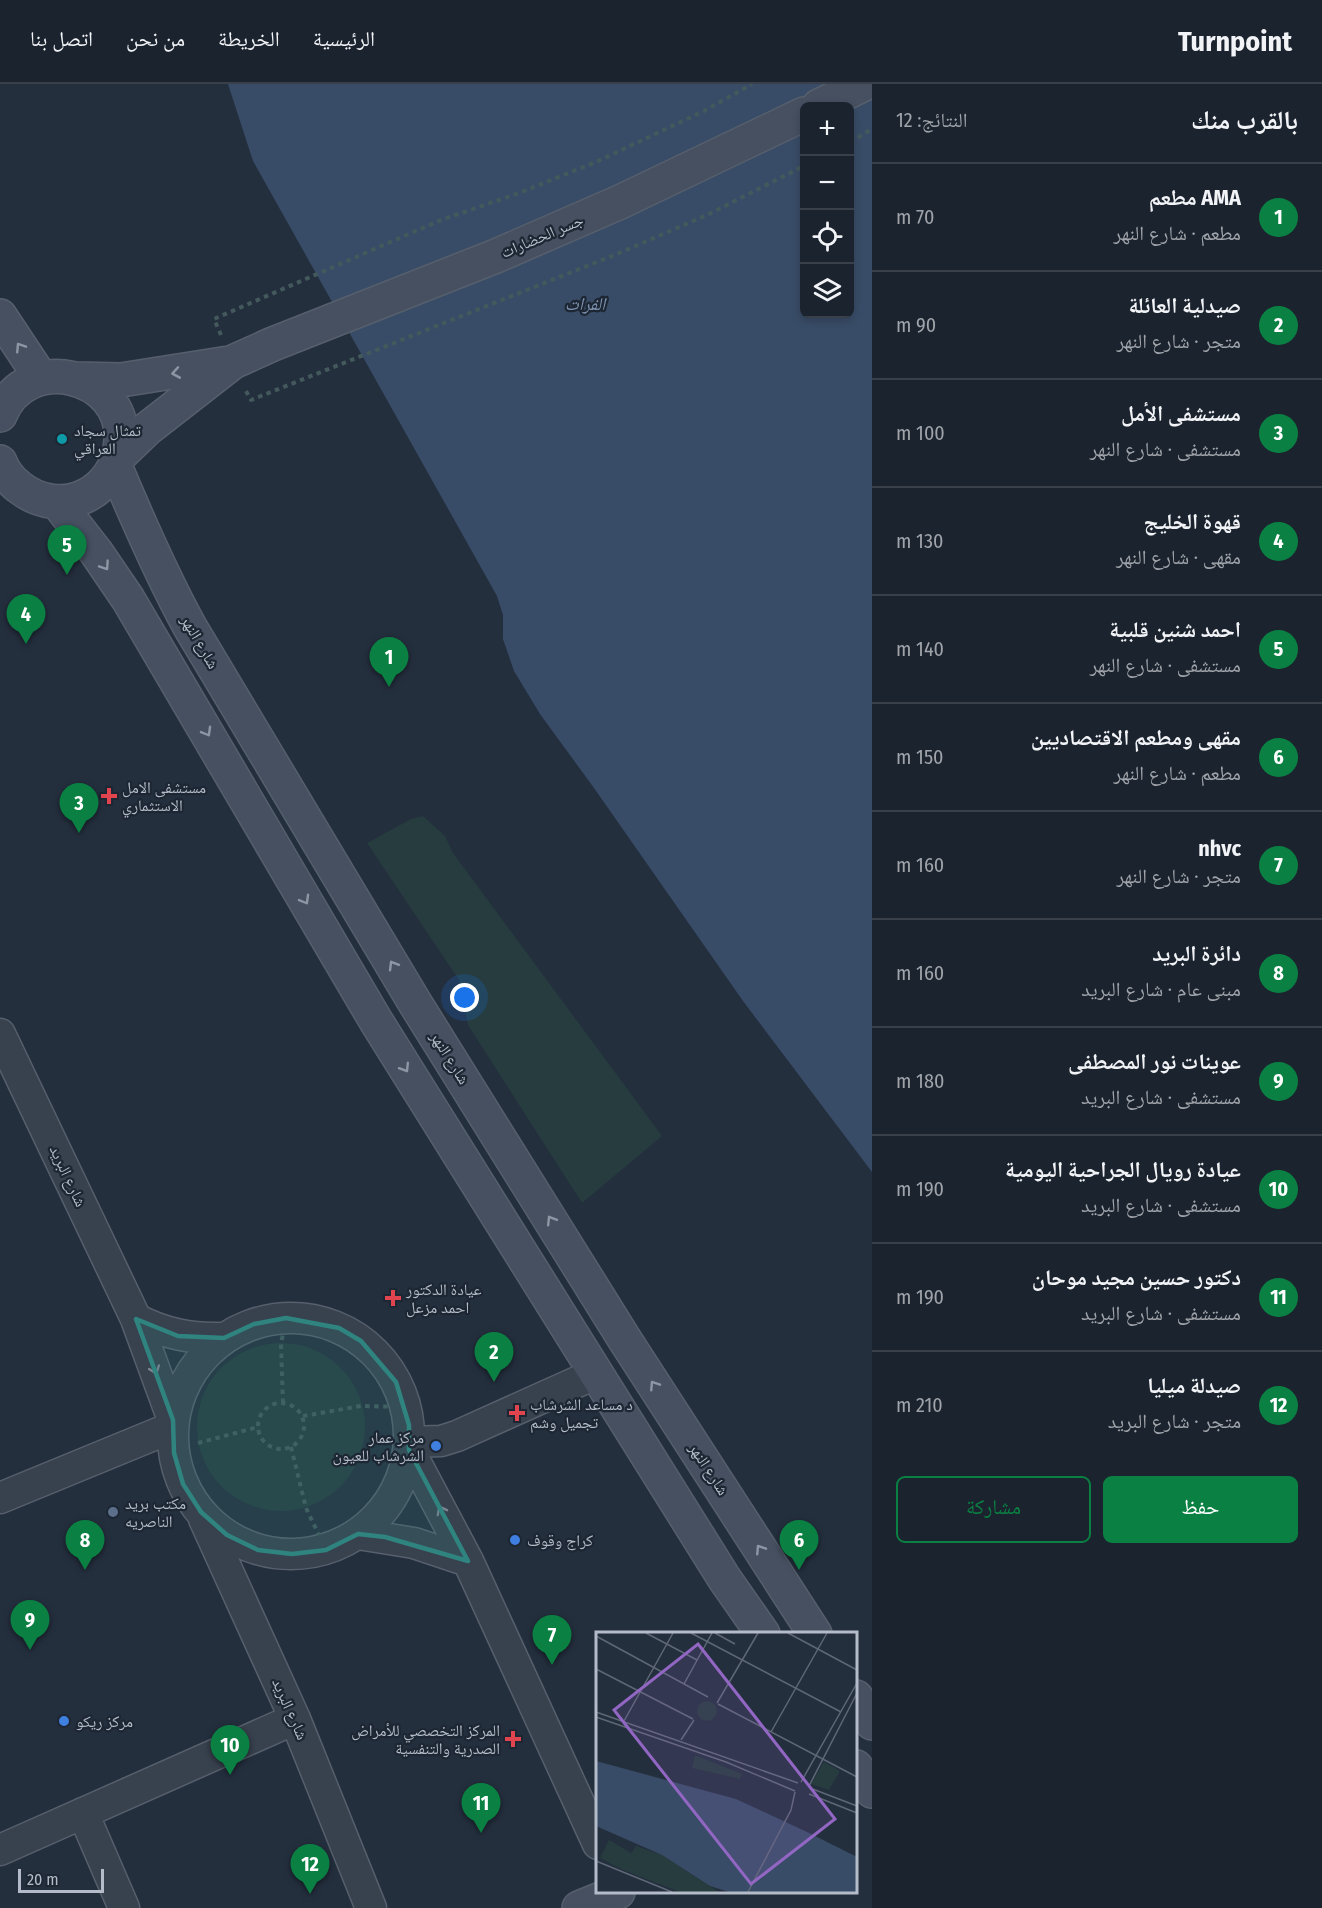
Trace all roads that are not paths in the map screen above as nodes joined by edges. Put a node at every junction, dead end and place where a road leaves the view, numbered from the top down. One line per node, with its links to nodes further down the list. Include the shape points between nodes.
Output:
1 (864, 84): 2 (main road)
2 (827, 102)
3 (800, 116): 5 (main road, جسر الحضارات, via 600,211)
4 (0, 316): 6 (main road, one-way to 4)
5 (233, 362): 7 (main road, one-way to 7, via 121,380); 9 (main road, via 147,429)
6 (41, 378): 7 (main road); 8 (main road, via 11,397)
7 (76, 379): 9 (main road, via 94,387 118,418 122,437)
8 (0, 413)
9 (117, 461): 11 (main road, via 92,493 75,500); 12 (main road, شارع النهر, one-way to 9, via 190,627 141,529)
10 (0, 462): 11 (main road)
11 (28, 498): 13 (main road, one-way to 13, via 96,552 128,599)
12 (415, 1003): 13 (main road); 25 (main road, شارع النهر, one-way to 12, via 625,1340)
13 (376, 1021): 17 (main road, one-way to 17)
14 (0, 1034): 15 (street, شارع البريد)
15 (136, 1319): 16 (street, via 178,1336); 18 (street, شارع البريد, one-way to 18)
16 (224, 1338): 18 (street, via 200,1361 182,1389); 19 (street, via 254,1324 286,1318 313,1320 339,1328 361,1341 396,1382 406,1407)
17 (597, 1373): 19 (street, via 457,1436); 24 (main road)
18 (173, 1433): 20 (street); 21 (street, شارع البريد, via 183,1484)
19 (409, 1446): 22 (street, via 403,1475 392,1498); 23 (street, one-way to 19)
20 (0, 1498)
21 (201, 1512): 22 (street, via 227,1535 258,1550 292,1554 326,1550); 27 (street, شارع البريد)
22 (358, 1534): 23 (street, via 414,1543)
23 (468, 1561): 30 (street)
24 (762, 1632)
25 (814, 1632)
26 (857, 1700): 28 (main road)
27 (295, 1719): 29 (street); 35 (street, شارع البريد)
28 (872, 1723)
29 (82, 1813): 31 (street); 34 (street)
30 (596, 1842)
31 (0, 1850)
32 (616, 1893): 36 (main road)
33 (619, 1893): 37 (street)
34 (124, 1908)
35 (370, 1908)
36 (579, 1908)
37 (626, 1908)

